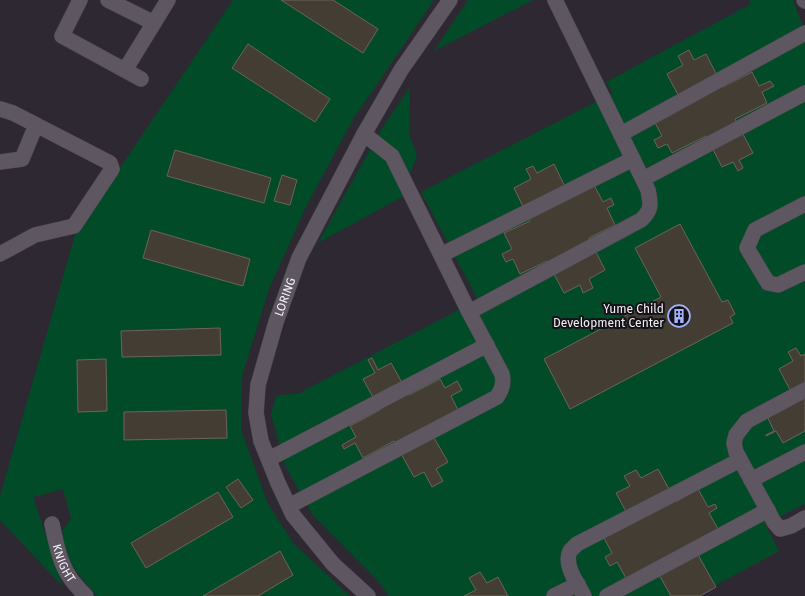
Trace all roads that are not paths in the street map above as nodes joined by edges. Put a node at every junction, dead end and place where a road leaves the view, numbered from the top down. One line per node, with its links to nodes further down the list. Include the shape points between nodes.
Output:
1 (80, 0): 8 (street, via 62,36)
2 (108, 0): 6 (street)
3 (168, 0): 6 (street)
4 (450, 0): 13 (street, LORING, via 401,70)
5 (554, 0): 14 (street)
6 (154, 23): 8 (street)
7 (805, 33): 14 (street)
8 (125, 70): 9 (street)
9 (141, 79)
10 (805, 93): 17 (street)
11 (0, 109): 12 (street)
12 (36, 125): 16 (street, via 22,159); 19 (street, via 110,163 112,169 74,226 35,235)
13 (364, 134): 20 (street, via 392,156); 26 (street, LORING, via 299,258 276,322 258,385 256,413 261,441)
14 (621, 134): 15 (street)
15 (633, 159): 17 (street); 20 (street)
16 (0, 162)
17 (643, 179): 22 (street, via 651,202 648,213 641,220)
18 (805, 204): 21 (street, via 755,230 747,248 768,283 778,285)
19 (0, 254)
20 (441, 255): 22 (street)
21 (805, 272)
22 (469, 312): 23 (street)
23 (487, 345): 26 (street); 29 (street, via 504,380 497,397)
24 (805, 390): 27 (street, via 747,421 736,435 734,443)
25 (805, 452): 28 (street)
26 (269, 459): 29 (street, LORING)
27 (740, 460): 28 (street); 33 (street, via 577,544 570,551 568,559)
28 (751, 480): 30 (street)
29 (289, 506): 35 (street, LORING, via 293,515 333,564)
30 (768, 510): 31 (street, via 780,529); 37 (street)
31 (805, 518)
32 (52, 524): 34 (street, KNIGHT, via 61,562 69,577)
33 (581, 590): 36 (street)
34 (86, 596)
35 (368, 596)
36 (554, 596)
37 (607, 596)

